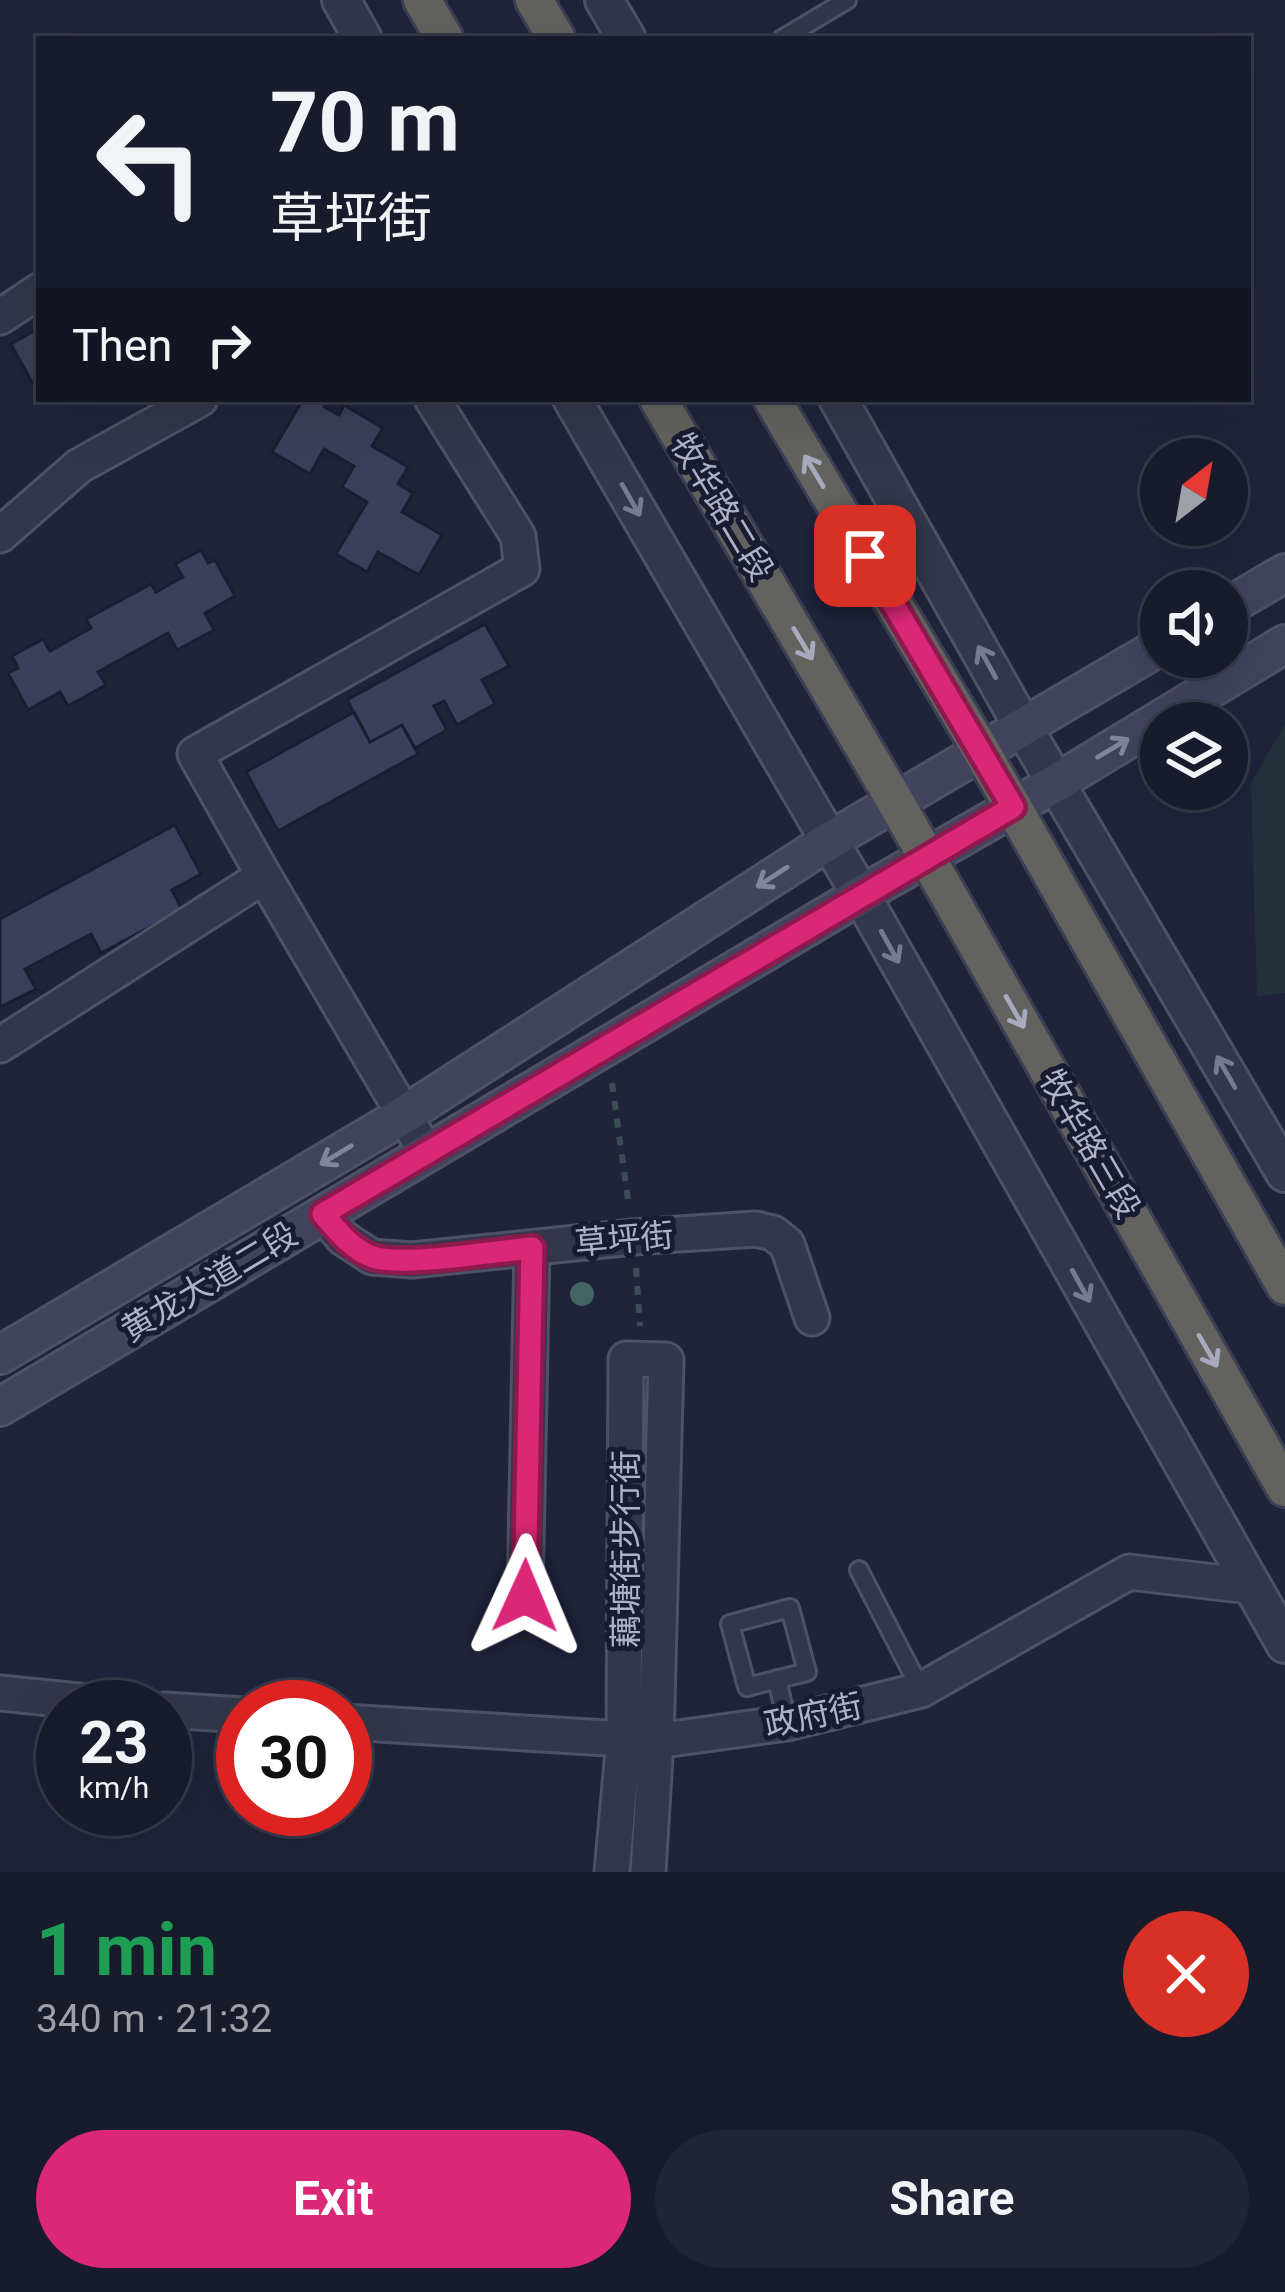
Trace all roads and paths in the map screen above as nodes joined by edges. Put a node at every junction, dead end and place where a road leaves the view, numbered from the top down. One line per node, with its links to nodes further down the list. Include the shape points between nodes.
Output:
1 (340, 0): 6 (street)
2 (422, 0): 7 (highway)
3 (534, 0): 8 (highway)
4 (604, 0): 9 (street)
5 (848, 0): 10 (lane)
6 (361, 36)
7 (443, 36)
8 (555, 36)
9 (624, 36)
10 (787, 36)
11 (36, 293): 12 (street)
12 (0, 317)
13 (195, 402): 19 (street, via 79,466)
14 (434, 402): 31 (street, via 518,536 522,569 195,754)
15 (574, 402): 29 (street, one-way to 29)
16 (660, 402): 27 (highway, 牧华路二段, one-way to 27)
17 (774, 402): 25 (highway, one-way to 17)
18 (840, 402): 24 (street, one-way to 18)
19 (0, 535)
20 (1285, 573): 21 (main road)
21 (1248, 595)
22 (1285, 644): 26 (main road, 黄龙大道二段, one-way to 22)
23 (1140, 658): 24 (main road, 黄龙大道二段)
24 (1023, 727): 25 (main road, 黄龙大道二段); 26 (street)
25 (982, 752): 27 (main road, 黄龙大道二段); 28 (highway)
26 (1057, 783): 28 (main road, 黄龙大道二段); 37 (street, one-way to 26)
27 (896, 801): 29 (main road, 黄龙大道二段); 30 (highway, 牧华路三段)
28 (1013, 807): 30 (main road, 黄龙大道二段); 41 (highway)
29 (829, 841): 32 (street); 35 (main road, 黄龙大道二段, one-way to 35)
30 (928, 858): 32 (main road, 黄龙大道二段); 46 (highway, 牧华路三段, one-way to 46)
31 (264, 876): 33 (street); 35 (street)
32 (861, 896): 34 (main road, 黄龙大道二段); 48 (street, one-way to 48)
33 (0, 1045)
34 (607, 1047): 36 (main road, 黄龙大道二段); 39 (path)
35 (404, 1114): 36 (street); 44 (main road, 黄龙大道二段, one-way to 44)
36 (426, 1152): 38 (main road, 黄龙大道二段)
37 (1285, 1173)
38 (323, 1214): 40 (street, 草坪街, via 372,1257); 45 (main road, 黄龙大道二段)
39 (634, 1237): 40 (street, 草坪街); 42 (path); 43 (street, 草坪街, via 773,1233 787,1244)
40 (532, 1248): 49 (street)
41 (1285, 1286)
42 (639, 1308)
43 (812, 1318)
44 (0, 1355)
45 (0, 1407)
46 (1285, 1488)
47 (859, 1570): 52 (lane)
48 (1250, 1586): 50 (street); 52 (street, 政府街, via 1129,1572)
49 (525, 1596)
50 (1285, 1644)
51 (777, 1679): 51 (lane, via 747,1687 730,1624 790,1608 806,1672); 55 (lane)
52 (922, 1690): 55 (street, 政府街)
53 (0, 1693): 54 (street)
54 (36, 1697)
55 (787, 1723): 57 (street, 政府街)
56 (372, 1724): 57 (street, 政府街)
57 (640, 1740): 57 (street, 藕塘街步行街, via 666,1360 626,1359); 58 (street); 59 (street)
58 (612, 1872)
59 (648, 1872)

